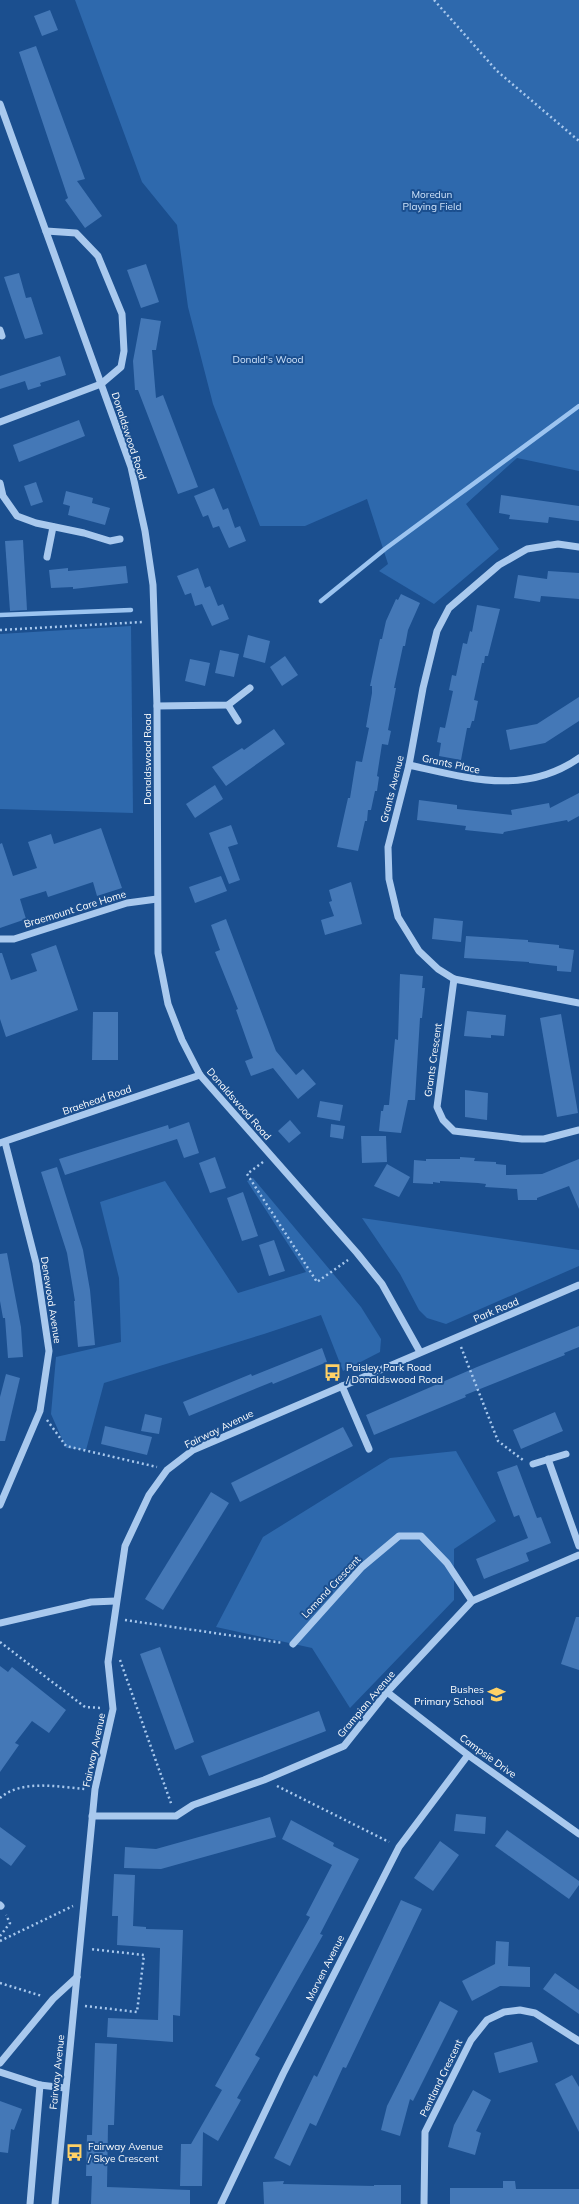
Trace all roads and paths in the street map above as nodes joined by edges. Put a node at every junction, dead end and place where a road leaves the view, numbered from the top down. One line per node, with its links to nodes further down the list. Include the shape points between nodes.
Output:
1 (434, 0): 4 (path, via 497,71)
2 (0, 104): 3 (street, Donaldswood Road)
3 (2, 119): 5 (street, Donaldswood Road)
4 (579, 141)
5 (46, 231): 6 (street, Donaldswood Road); 6 (street, via 76,233 98,256 122,314 124,351 121,367)
6 (101, 384): 7 (street); 13 (street, Donaldswood Road, via 131,467 145,531 153,585)
7 (0, 422)
8 (0, 483): 9 (street, via 3,496 17,516)
9 (53, 527): 10 (street, via 110,541); 12 (street)
10 (120, 539)
11 (579, 547): 20 (street, Grants Avenue, via 558,544 527,549 499,565 449,608 436,638 423,688)
12 (47, 557)
13 (154, 621): 14 (path); 17 (street, Donaldswood Road)
14 (0, 630)
15 (250, 688): 16 (street)
16 (228, 705): 17 (street); 18 (street)
17 (157, 706): 21 (street, Donaldswood Road)
18 (238, 721)
19 (579, 758): 20 (street, Grants Place, via 533,779 506,781 479,781)
20 (409, 765): 23 (street, Grants Avenue, via 388,847 388,879 398,917 419,951 438,969)
21 (157, 899): 22 (street, Braemount Care Home, via 127,903 14,939); 25 (street, Donaldswood Road, via 158,953 168,1004 182,1040)
22 (0, 939)
23 (454, 979): 24 (street, Grants Avenue); 26 (street, Grants Crescent, via 437,1107 443,1120 454,1131 522,1139 544,1139)
24 (579, 1003)
25 (200, 1075): 27 (street, Braehead Road); 28 (street, Donaldswood Road)
26 (579, 1130)
27 (2, 1142): 34 (street, Denewood Avenue, via 36,1263 49,1351)
28 (271, 1156): 29 (street, Donaldswood Road); 29 (path, via 247,1174 317,1282)
29 (357, 1253): 32 (street, Donaldswood Road, via 382,1284)
30 (579, 1285): 31 (street, Park Road)
31 (457, 1337): 32 (street, Park Road); 38 (path, via 498,1441)
32 (420, 1352): 33 (street, Fairway Avenue)
33 (342, 1386): 35 (street); 39 (street, Fairway Avenue, via 193,1450)
34 (40, 1411): 39 (path, via 66,1446); 40 (street, Denewood Avenue)
35 (369, 1449)
36 (566, 1454): 37 (street)
37 (548, 1459): 38 (street); 41 (street)
38 (533, 1464)
39 (167, 1470): 43 (street, Fairway Avenue, via 149,1495 125,1546)
40 (0, 1505)
41 (579, 1546)
42 (579, 1555): 44 (street, Grampian Avenue)
43 (116, 1601): 45 (street, Fairway Avenue); 46 (street, via 91,1602)
44 (472, 1601): 48 (street, Lomond Crescent, via 447,1563 421,1536 399,1536 362,1567); 50 (street, Grampian Avenue)
45 (113, 1618): 48 (path); 51 (street, Fairway Avenue, via 108,1662)
46 (0, 1623)
47 (0, 1642): 51 (path, via 86,1707)
48 (293, 1644)
49 (119, 1658): 57 (path)
50 (387, 1692): 52 (street, Campsie Drive); 53 (street, Grampian Avenue, via 344,1746)
51 (113, 1709): 54 (street, Fairway Avenue)
52 (468, 1755): 58 (street, Campsie Drive); 59 (street, Morven Avenue)
53 (264, 1780): 57 (street, Grampian Avenue, via 193,1805); 59 (path)
54 (95, 1789): 55 (path, via 20,1787); 56 (street, Fairway Avenue)
55 (0, 1798)
56 (92, 1816): 57 (street); 60 (street, Fairway Avenue)
57 (176, 1816)
58 (579, 1834)
59 (399, 1847): 76 (street, Morven Avenue, via 290,2060)
60 (84, 1901): 63 (path); 64 (street, Fairway Avenue)
61 (1, 1906): 62 (path, via 10,1923)
62 (0, 1936)
63 (0, 1941)
64 (80, 1948): 65 (street, Fairway Avenue); 68 (path, via 144,1955 137,2012)
65 (77, 1977): 67 (street); 68 (street, Fairway Avenue)
66 (0, 1983): 67 (path)
67 (54, 1999): 70 (street)
68 (74, 2005): 73 (street, Fairway Avenue)
69 (579, 2041): 77 (street, Pentland Crescent, via 535,2013 520,2010 504,2012 487,2020 471,2040 425,2132)
70 (0, 2062)
71 (0, 2072): 72 (street)
72 (40, 2085): 73 (street); 74 (street, Fairway Avenue)
73 (65, 2088): 75 (street, Fairway Avenue)
74 (30, 2204)
75 (55, 2204)
76 (221, 2204)
77 (424, 2204)

